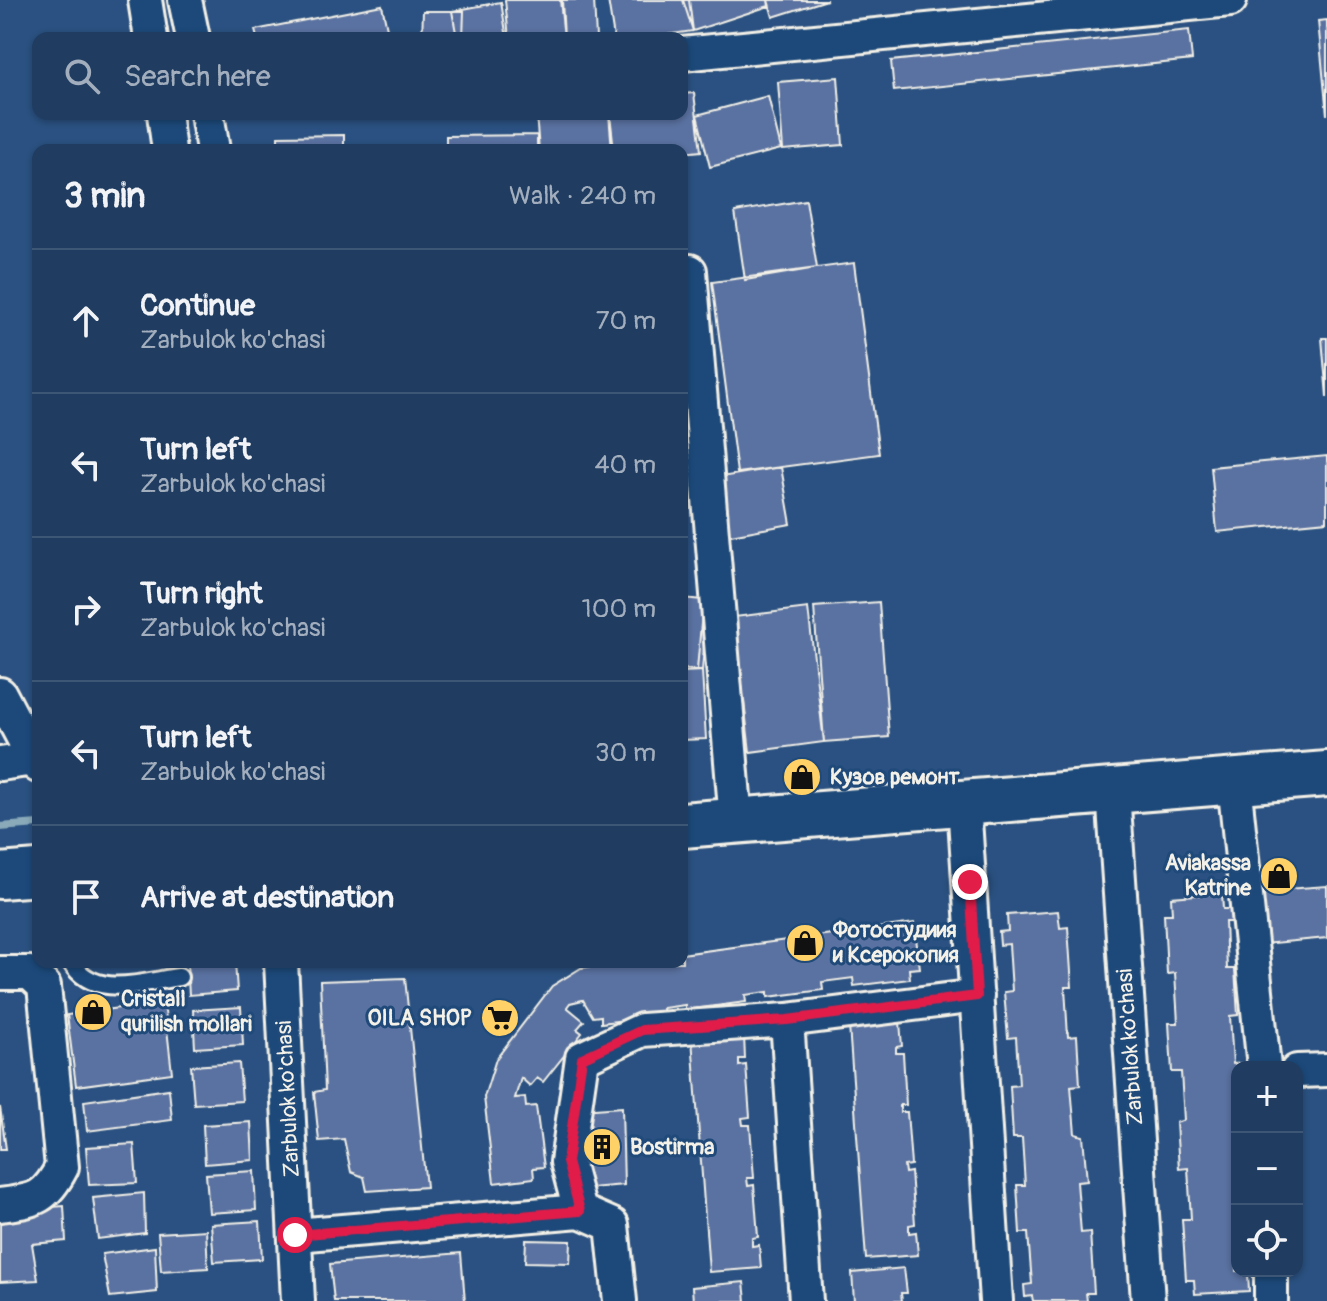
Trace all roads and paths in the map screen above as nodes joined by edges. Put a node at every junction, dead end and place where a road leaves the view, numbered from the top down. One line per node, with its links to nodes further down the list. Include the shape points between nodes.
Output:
1 (145, 0): 4 (street)
2 (185, 0): 5 (street)
3 (1230, 0): 6 (street)
4 (150, 32)
5 (192, 32)
6 (688, 53)
7 (165, 120): 9 (street)
8 (208, 120): 10 (street)
9 (168, 144)
10 (212, 144)
11 (690, 271): 20 (street)
12 (0, 694): 13 (street)
13 (32, 754)
14 (32, 762): 15 (street)
15 (0, 764)
16 (1327, 774): 17 (main road)
17 (1234, 782): 18 (main road); 30 (street)
18 (1113, 792): 19 (main road); 41 (street, Zarbulok ko'chasi)
19 (964, 803): 20 (main road); 28 (street)
20 (736, 821): 21 (main road)
21 (688, 825)
22 (32, 873): 23 (main road)
23 (0, 876)
24 (75, 968): 27 (lane, via 103,987)
25 (281, 968): 35 (street, Zarbulok ko'chasi)
26 (0, 973): 33 (street, via 30,973 44,986 62,1167 37,1200)
27 (179, 977)
28 (977, 996): 29 (street); 40 (street)
29 (787, 1020): 34 (street, via 642,1030 582,1058 567,1162); 39 (street)
30 (1263, 1061)
31 (1327, 1070): 32 (street)
32 (1303, 1071)
33 (0, 1205)
34 (580, 1211): 35 (street); 38 (street, via 612,1225)
35 (295, 1235): 37 (street, Zarbulok ko'chasi)
36 (1271, 1277): 42 (street)
37 (298, 1301)
38 (620, 1301)
39 (806, 1301)
40 (996, 1301)
41 (1148, 1301)
42 (1271, 1301)

